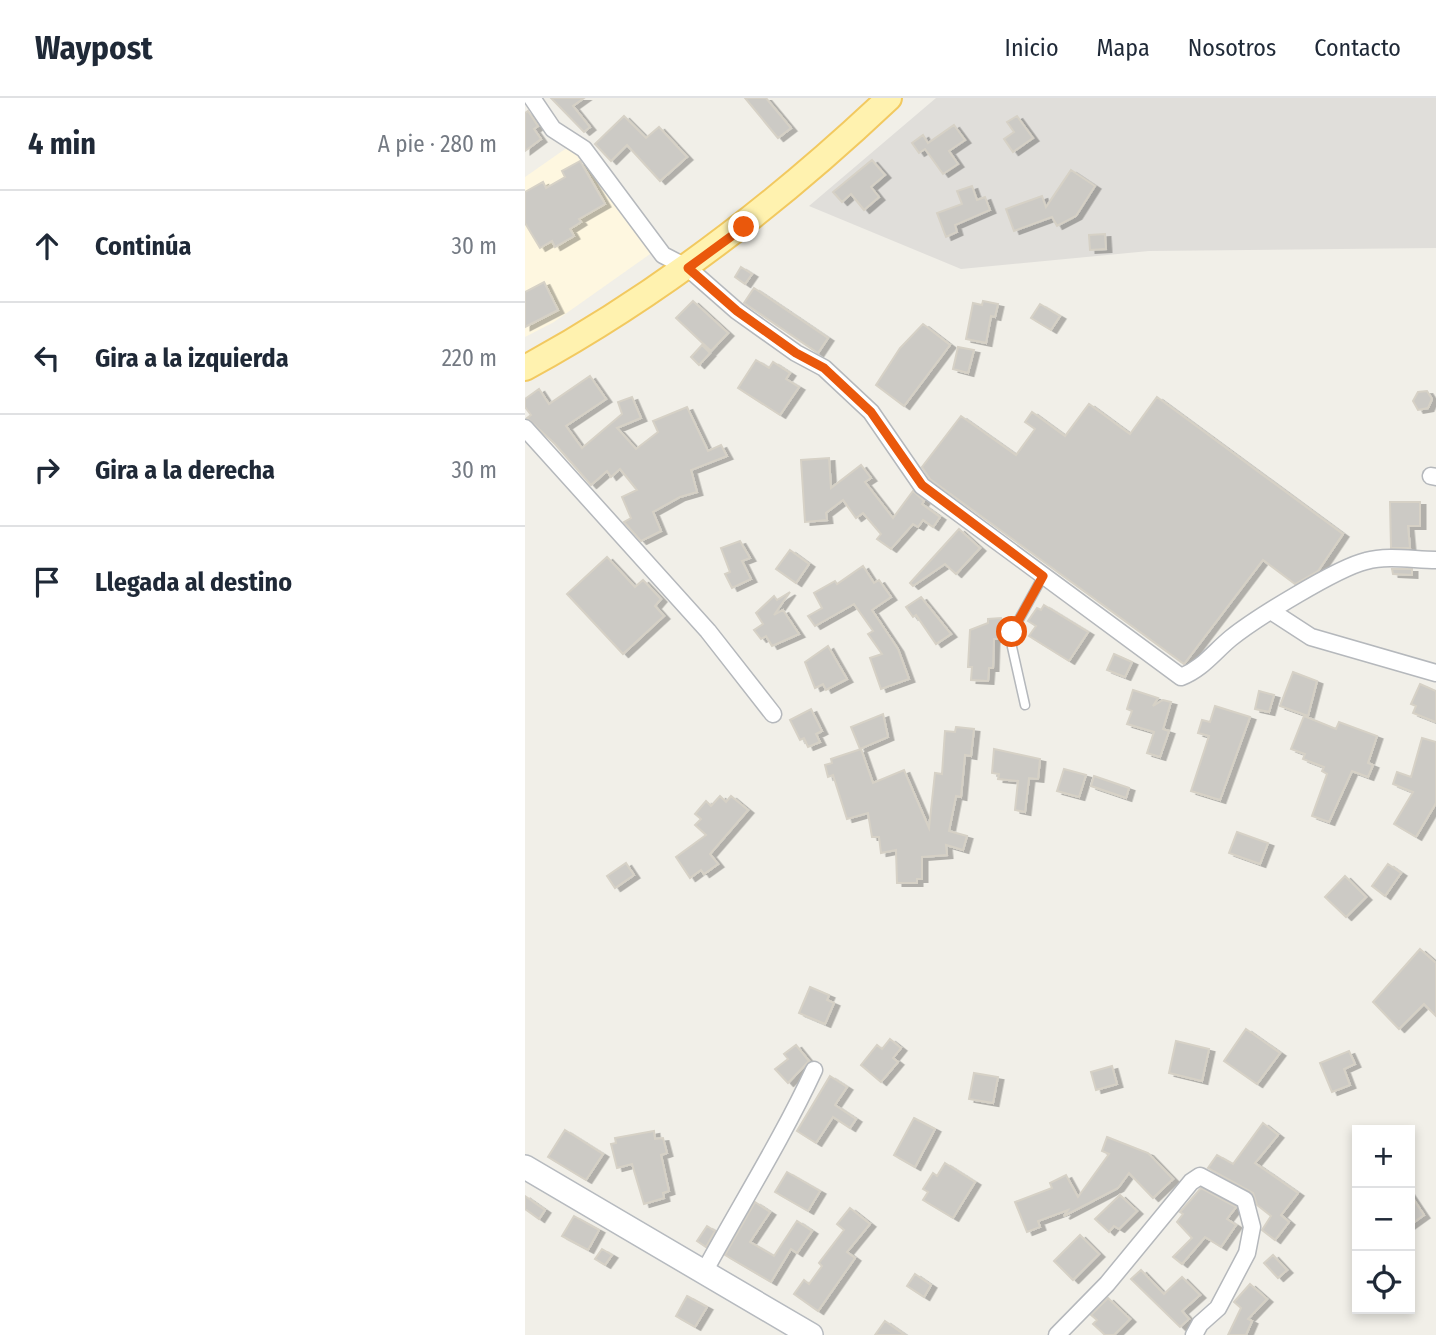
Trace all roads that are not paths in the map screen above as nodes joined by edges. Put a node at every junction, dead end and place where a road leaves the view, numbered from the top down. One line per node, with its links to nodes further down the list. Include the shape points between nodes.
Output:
1 (532, 98): 3 (street, via 553,130 584,149 663,255)
2 (888, 99): 3 (main road, via 807,173)
3 (688, 268): 4 (main road); 7 (street, via 737,311 824,368 871,412 922,485)
4 (525, 368)
5 (525, 428): 11 (street, via 708,631)
6 (1436, 560): 8 (street, via 1367,561)
7 (1043, 576): 8 (street, via 1181,677); 10 (lane, via 1012,632)
8 (1271, 611): 9 (street, via 1311,637)
9 (1436, 673)
10 (1025, 705)
11 (773, 714)
12 (814, 1070): 14 (street, via 783,1136)
13 (525, 1167): 14 (main road)
14 (704, 1272): 15 (main road)
15 (811, 1335)
16 (1057, 1335): 17 (street, via 1200,1176 1245,1200 1252,1227 1247,1253 1230,1286)
17 (1194, 1335)

